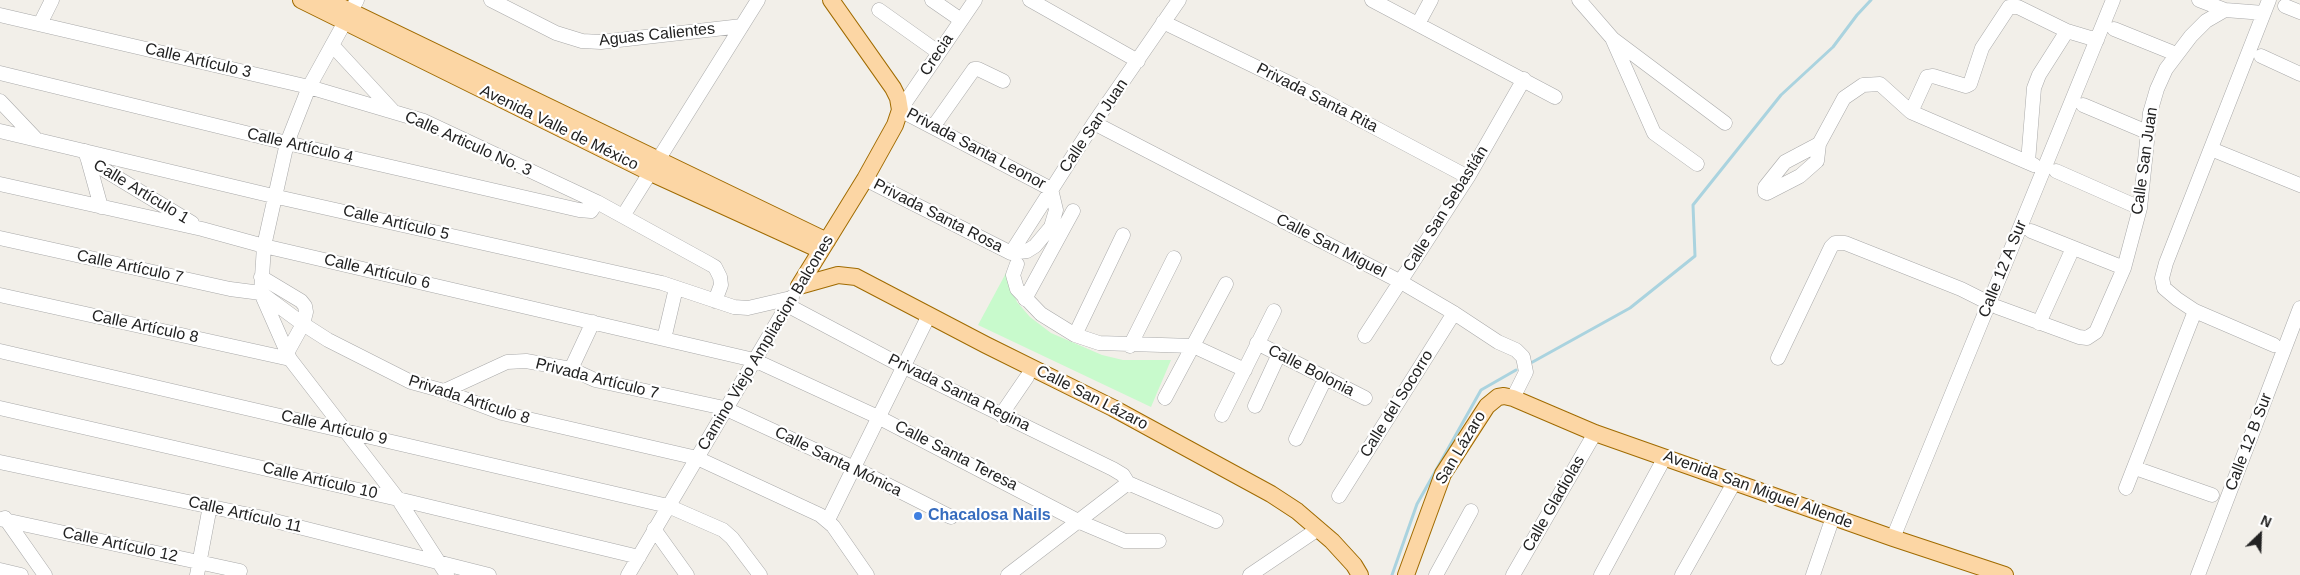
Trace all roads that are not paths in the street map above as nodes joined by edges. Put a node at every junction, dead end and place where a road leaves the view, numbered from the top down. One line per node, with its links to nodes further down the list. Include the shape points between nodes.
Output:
1 (52, 0): 25 (street)
2 (300, 0): 20 (main road, Avenida Valle de México)
3 (327, 0): 20 (main road, Avenida Valle de México)
4 (491, 0): 27 (street, Aguas Calientes, via 556,33 582,41 601,42)
5 (758, 0): 27 (street)
6 (831, 0): 45 (main road, via 893,88)
7 (932, 0): 23 (street)
8 (975, 0): 23 (street, Crecia)
9 (1030, 0): 36 (street)
10 (1178, 0): 24 (street, Calle San Juan)
11 (1431, 0): 26 (street)
12 (1578, 0): 30 (street)
13 (2113, 0): 31 (street, Calle 12 A Sur)
14 (2199, 0): 19 (street)
15 (1380, 2): 26 (street)
16 (2267, 6): 19 (street); 56 (street)
17 (2285, 6): 21 (street)
18 (879, 10): 33 (street)
19 (2225, 10): 34 (street, Calle San Juan, via 2206,21)
20 (351, 11): 32 (street); 60 (main road, Avenida Valle de México)
21 (2300, 12)
22 (0, 15): 25 (street, Calle Artículo 3)
23 (961, 20): 33 (street, Crecia)
24 (1164, 22): 36 (street, Calle San Juan); 62 (street, Privada Santa Rita, via 1306,91)
25 (40, 24): 41 (street, Calle Artículo 3)
26 (1418, 24): 39 (street)
27 (742, 26): 60 (street)
28 (2114, 29): 34 (street)
29 (2068, 31): 31 (street); 47 (street, via 2018,7 2009,7 1982,48 1970,84 1966,86 1927,77); 58 (street, via 2034,88)
30 (1612, 38): 49 (street); 59 (street, via 1654,133)
31 (2097, 40): 61 (street, Calle 12 A Sur)
32 (332, 45): 41 (street); 46 (street, Calle Articulo No. 3)
33 (938, 52): 45 (street, Crecia)
34 (2176, 54): 52 (street, Calle San Juan, via 2157,89)
35 (2261, 56): 38 (street)
36 (1138, 61): 48 (street, Calle San Juan)
37 (0, 73): 54 (street, Calle Artículo 4)
38 (2300, 74)
39 (1524, 79): 42 (street); 62 (street, Calle San Sebastián)
40 (1003, 81): 50 (street, via 974,69)
41 (309, 86): 46 (street, Calle Artículo 3); 54 (street)
42 (1555, 97)
43 (0, 101): 53 (street)
44 (2083, 105): 52 (street)
45 (900, 110): 50 (street, Privada Santa Leonor); 63 (main road, Camino Viejo Ampliacion Balcones)
46 (394, 112): 68 (street, Calle Articulo No. 3, via 424,121)
47 (1911, 112): 55 (street, via 1880,84 1863,85 1844,98); 58 (street)
48 (1094, 123): 66 (street, Calle San Juan); 84 (street, Calle San Miguel)
49 (1725, 124)
50 (933, 127): 66 (street, Privada Santa Leonor)
51 (0, 130): 53 (street, Calle Artículo 5)
52 (2147, 132): 70 (street, Calle San Juan)
53 (38, 140): 57 (street, Calle Artículo 5)
54 (287, 143): 67 (street); 68 (street, Calle Artículo 4, via 584,211 591,210)
55 (1820, 144)
56 (2211, 149): 65 (street); 95 (street, via 2162,278 2164,288)
57 (86, 155): 67 (street, Calle Artículo 5); 69 (street); 73 (street, Calle Artículo 1)
58 (2028, 162): 61 (street)
59 (1697, 164)
60 (655, 167): 72 (street); 78 (main road, Avenida Valle de México)
61 (2050, 170): 70 (street); 92 (street, Calle 12 A Sur)
62 (1468, 177): 84 (street, Calle San Sebastián)
63 (866, 179): 78 (main road, Camino Viejo Ampliacion Balcones); 80 (street, Privada Santa Rosa)
64 (0, 184): 69 (street, Calle Artículo 6)
65 (2300, 185)
66 (1051, 189): 80 (street, Calle San Juan); 80 (street, via 1056,210 1051,227 1035,246)
67 (273, 196): 77 (street); 86 (street, Calle Artículo 5)
68 (597, 202): 72 (street, Calle Articulo No. 3)
69 (101, 207): 73 (street, Calle Artículo 6)
70 (2140, 208): 82 (street, Calle San Juan)
71 (1073, 211): 90 (street)
72 (624, 216): 91 (street, via 714,268 721,285)
73 (202, 229): 77 (street, Calle Artículo 6)
74 (2031, 231): 79 (street)
75 (1123, 235): 101 (street)
76 (0, 238): 87 (street, Calle Artículo 7)
77 (264, 246): 83 (street); 98 (street, Calle Artículo 6)
78 (823, 246): 89 (main road, Camino Viejo Ampliacion Balcones)
79 (2073, 248): 82 (street); 99 (street)
80 (1014, 258): 90 (street, via 1023,273)
81 (1174, 258): 106 (street)
82 (2124, 268): 99 (street, Calle San Juan, via 2096,332 2087,338)
83 (261, 277): 87 (street); 100 (street, via 301,301 306,312)
84 (1400, 282): 96 (street, Calle San Miguel); 102 (street, Calle San Sebastián)
85 (1226, 284): 107 (street)
86 (676, 288): 91 (street, Calle Artículo 5); 103 (street)
87 (261, 293): 100 (street, Privada Artículo 8); 110 (street)
88 (0, 295): 110 (street, Calle Artículo 8)
89 (792, 296): 91 (street, Calle Artículo 5, via 748,308); 97 (main road, Calle San Lázaro, via 820,278 846,274); 112 (street, Camino Viejo Ampliacion Balcones); 113 (street, Privada Santa Regina)
90 (1023, 296): 101 (street, via 1041,314)
91 (715, 301)
92 (1993, 305): 99 (street); 111 (street, via 1845,243 1835,243); 153 (street, Calle 12 A Sur)
93 (2300, 308): 179 (street, Calle 12 B Sur)
94 (1274, 311): 104 (street)
95 (2195, 311): 105 (street); 135 (street)
96 (1454, 313): 121 (street, Calle San Miguel, via 1523,356 1526,372); 140 (street, Calle del Socorro)
97 (929, 315): 113 (street); 152 (main road, Calle San Lázaro, via 1113,408 1270,494)
98 (593, 322): 103 (street, Calle Artículo 6); 114 (street)
99 (2039, 323)
100 (303, 324): 110 (street); 118 (street, Privada Artículo 8, via 395,375)
101 (1074, 335): 106 (street, via 1099,343)
102 (1365, 336)
103 (664, 339): 112 (street, Calle Artículo 6)
104 (1258, 343): 109 (street, Calle Bolonia); 115 (street)
105 (2274, 345)
106 (1130, 346): 107 (street)
107 (1193, 346): 115 (street); 119 (street)
108 (0, 351): 128 (street, Calle Artículo 9)
109 (1279, 354): 117 (street, Calle Bolonia); 122 (street)
110 (289, 356): 128 (street)
111 (1778, 358)
112 (754, 360): 124 (street, Camino Viejo Ampliacion Balcones); 126 (street, Calle Santa Teresa)
113 (904, 367): 125 (street, Privada Santa Regina); 126 (street)
114 (572, 369): 118 (street, Privada Artículo 7, via 526,361 507,362); 124 (street, Privada Artículo 7, via 595,380)
115 (1245, 370): 127 (street)
116 (1027, 377): 125 (street)
117 (1325, 379): 120 (street, Calle Bolonia); 130 (street)
118 (444, 391): 132 (street, Privada Artículo 8, via 502,413)
119 (1165, 398)
120 (1365, 398)
121 (1513, 398): 129 (main road, Avenida San Miguel Allende); 172 (main road, San Lázaro, via 1498,397 1487,406 1443,474)
122 (1255, 406)
123 (0, 408): 141 (street, Calle Artículo 10)
124 (724, 408): 132 (street, Camino Viejo Ampliacion Balcones); 134 (street, Calle Santa Mónica)
125 (1001, 415): 137 (street, Privada Santa Regina, via 1123,475)
126 (878, 416): 134 (street); 150 (street, Calle Santa Teresa)
127 (1222, 416)
128 (344, 430): 141 (street); 143 (street, Calle Artículo 9)
129 (1595, 433): 131 (main road, Avenida San Miguel Allende); 174 (street, Calle Gladiolas)
130 (1296, 439)
131 (1665, 457): 136 (main road, Avenida San Miguel Allende); 175 (street)
132 (697, 458): 143 (street, Camino Viejo Ampliacion Balcones); 148 (street, Privada Artículo 8)
133 (0, 462): 142 (street, Calle Artículo 11)
134 (852, 468): 147 (street, Calle Santa Mónica); 148 (street)
135 (2135, 468): 138 (street); 139 (street)
136 (1735, 481): 145 (main road, Avenida San Miguel Allende); 176 (street)
137 (1128, 483): 149 (street, Privada Santa Regina); 150 (street)
138 (2126, 488)
139 (2212, 495)
140 (1339, 496)
141 (398, 499): 155 (street, Calle Artículo 10); 156 (street)
142 (210, 506): 156 (street, Calle Artículo 11); 157 (street)
143 (668, 506): 151 (street, Camino Viejo Ampliacion Balcones); 167 (street, Calle Artículo 9, via 723,530)
144 (1472, 511): 173 (street)
145 (1833, 516): 153 (main road, Avenida San Miguel Allende); 177 (street)
146 (2, 517): 157 (street, Calle Artículo 12); 162 (street)
147 (951, 517)
148 (828, 520): 168 (street)
149 (1216, 521)
150 (1080, 522): 154 (street, Calle Santa Teresa, via 1125,541); 169 (street)
151 (654, 529): 155 (street, Camino Viejo Ampliacion Balcones); 166 (street)
152 (1318, 529): 170 (street); 171 (main road, Calle San Lázaro)
153 (1893, 538): 159 (main road, Avenida San Miguel Allende)
154 (1159, 541)
155 (638, 557): 165 (street, Camino Viejo Ampliacion Balcones)
156 (439, 562): 163 (street); 164 (street, Calle Artículo 11)
157 (199, 569): 160 (street, Calle Artículo 12)
158 (0, 570): 161 (street)
159 (1972, 570): 178 (main road, Avenida San Miguel Allende)
160 (240, 571)
161 (21, 575)
162 (45, 575)
163 (447, 575)
164 (489, 575)
165 (628, 575)
166 (687, 575)
167 (760, 575)
168 (867, 575)
169 (1008, 575)
170 (1250, 575)
171 (1360, 575)
172 (1406, 575)
173 (1436, 575)
174 (1513, 575)
175 (1601, 575)
176 (1682, 575)
177 (1813, 575)
178 (2006, 575)
179 (2198, 575)

